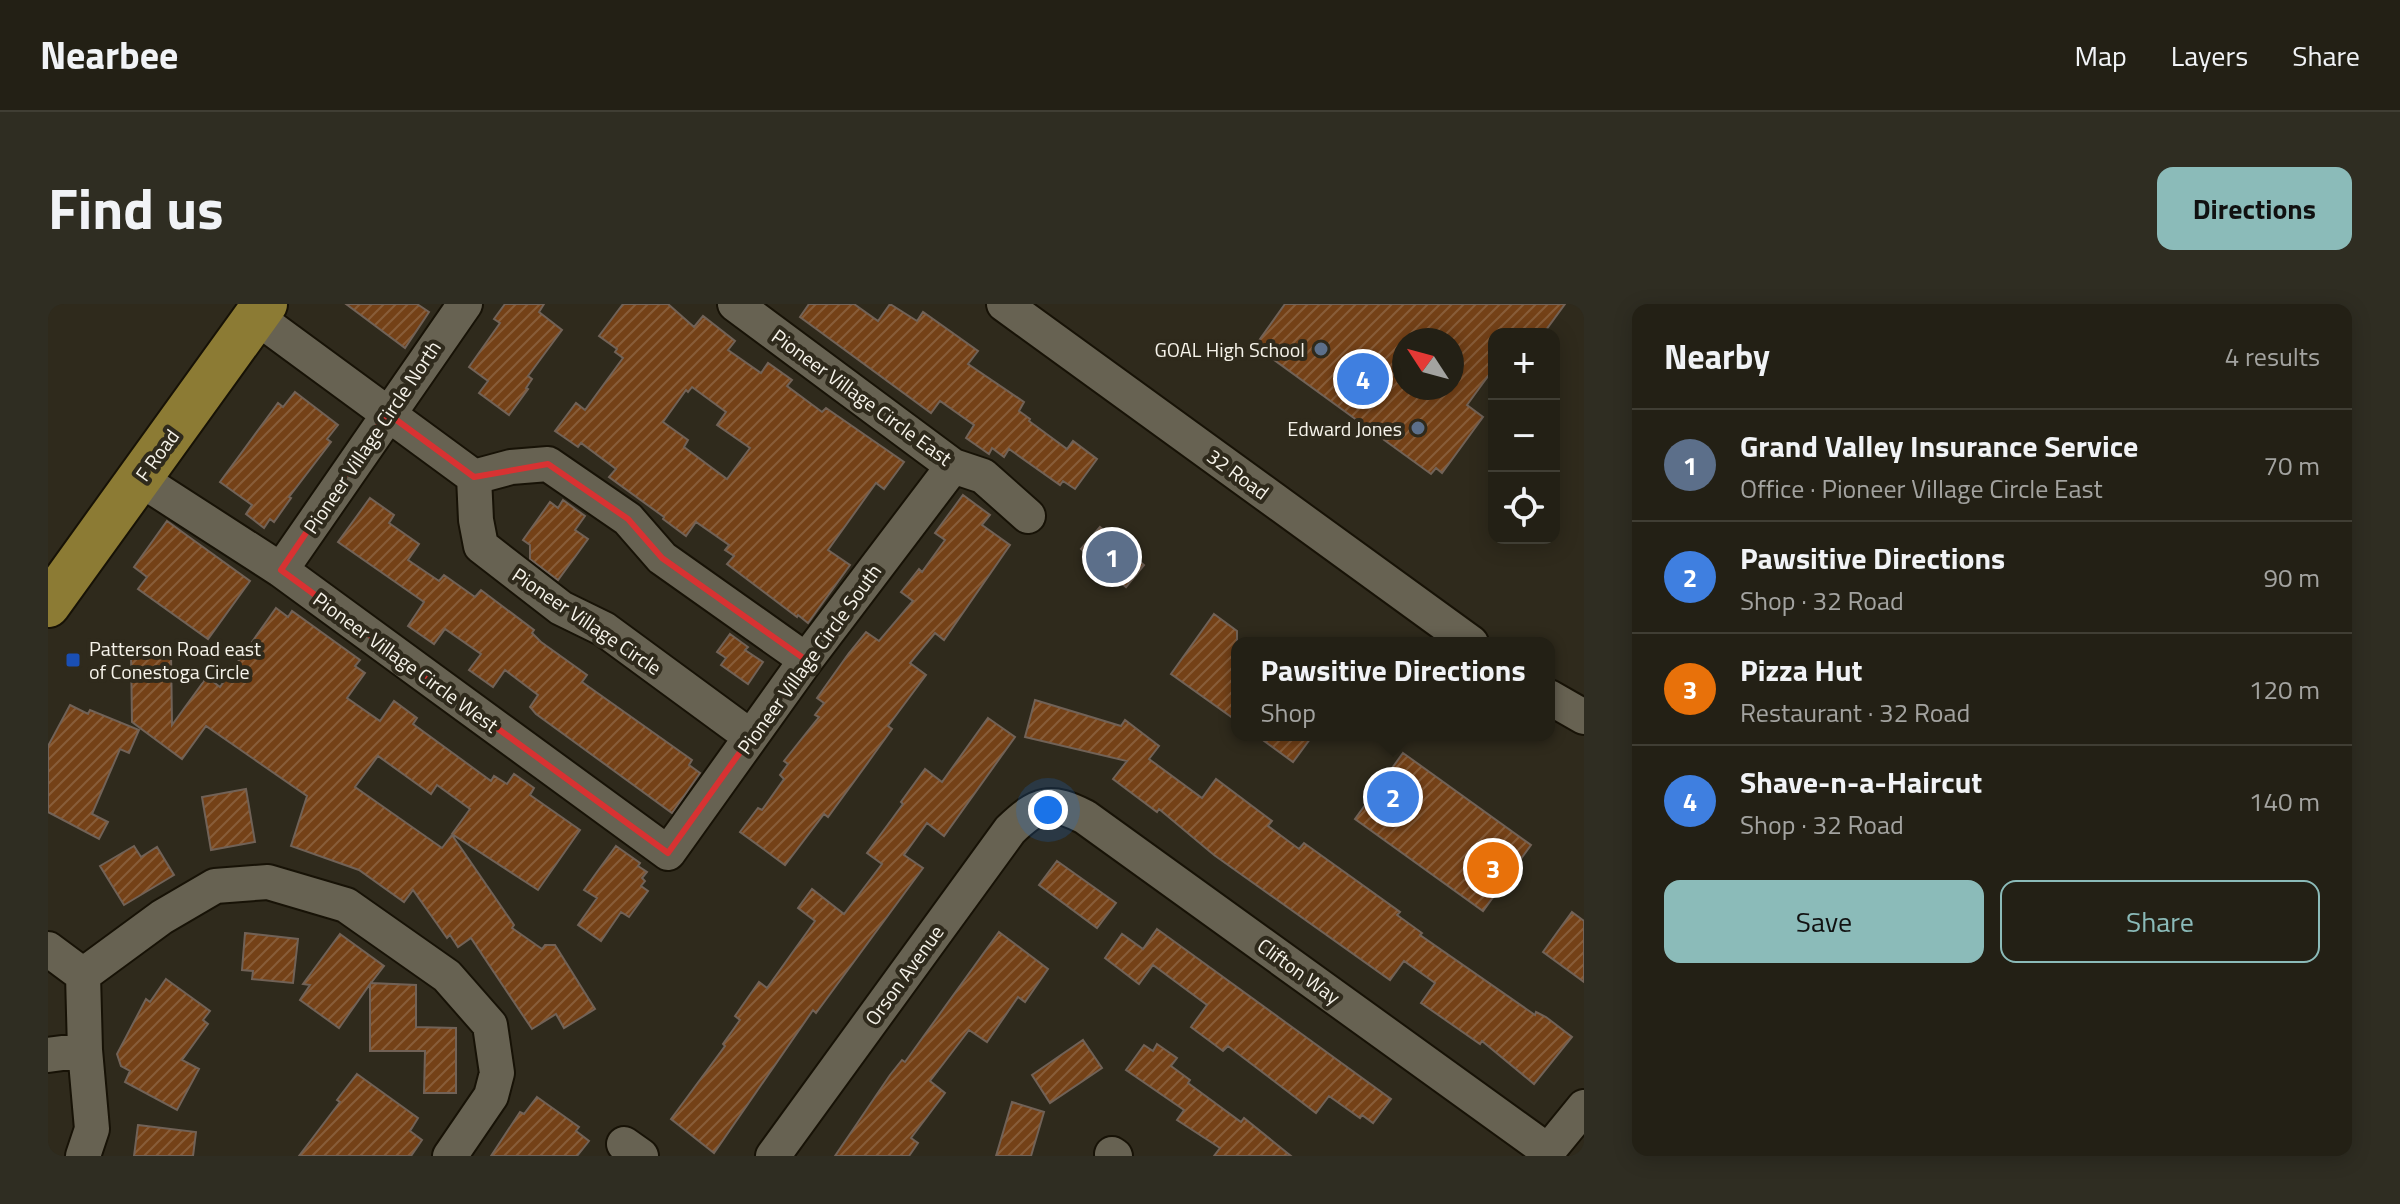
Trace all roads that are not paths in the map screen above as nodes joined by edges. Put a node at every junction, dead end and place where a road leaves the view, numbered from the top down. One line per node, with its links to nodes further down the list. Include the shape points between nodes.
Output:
1 (465, 304): 5 (street, Pioneer Village Circle North)
2 (735, 304): 6 (street, Pioneer Village Circle East)
3 (1004, 304): 12 (street, 32 Road)
4 (261, 310): 5 (street); 8 (main road, F Road)
5 (387, 413): 7 (street); 10 (street, Pioneer Village Circle North)
6 (953, 466): 9 (street, Pioneer Village Circle East, via 983,476); 13 (street, Pioneer Village Circle South)
7 (474, 477): 13 (street, via 548,464 628,519 662,558); 16 (street, Pioneer Village Circle, via 481,546 561,608 604,629)
8 (140, 479): 10 (street, Pioneer Village Circle West); 11 (main road, F Road)
9 (1028, 516)
10 (281, 570): 18 (street, Pioneer Village Circle West)
11 (48, 605)
12 (1463, 637)
13 (806, 660): 16 (street, Pioneer Village Circle South)
14 (1555, 700): 15 (street)
15 (1584, 717)
16 (751, 737): 18 (street, Pioneer Village Circle South)
17 (1045, 805): 24 (street, Clifton Way, via 1064,806 1085,817); 27 (street, Orson Avenue, via 1010,830)
18 (668, 853)
19 (48, 949): 20 (street)
20 (83, 975): 21 (street); 26 (street, via 215,886 268,882 346,905 447,976 490,1025 497,1073 491,1096)
21 (85, 1050): 22 (street); 25 (street, via 92,1129)
22 (48, 1055)
23 (1584, 1107): 24 (street)
24 (1546, 1153)
25 (83, 1156)
26 (450, 1156)
27 (773, 1156)

